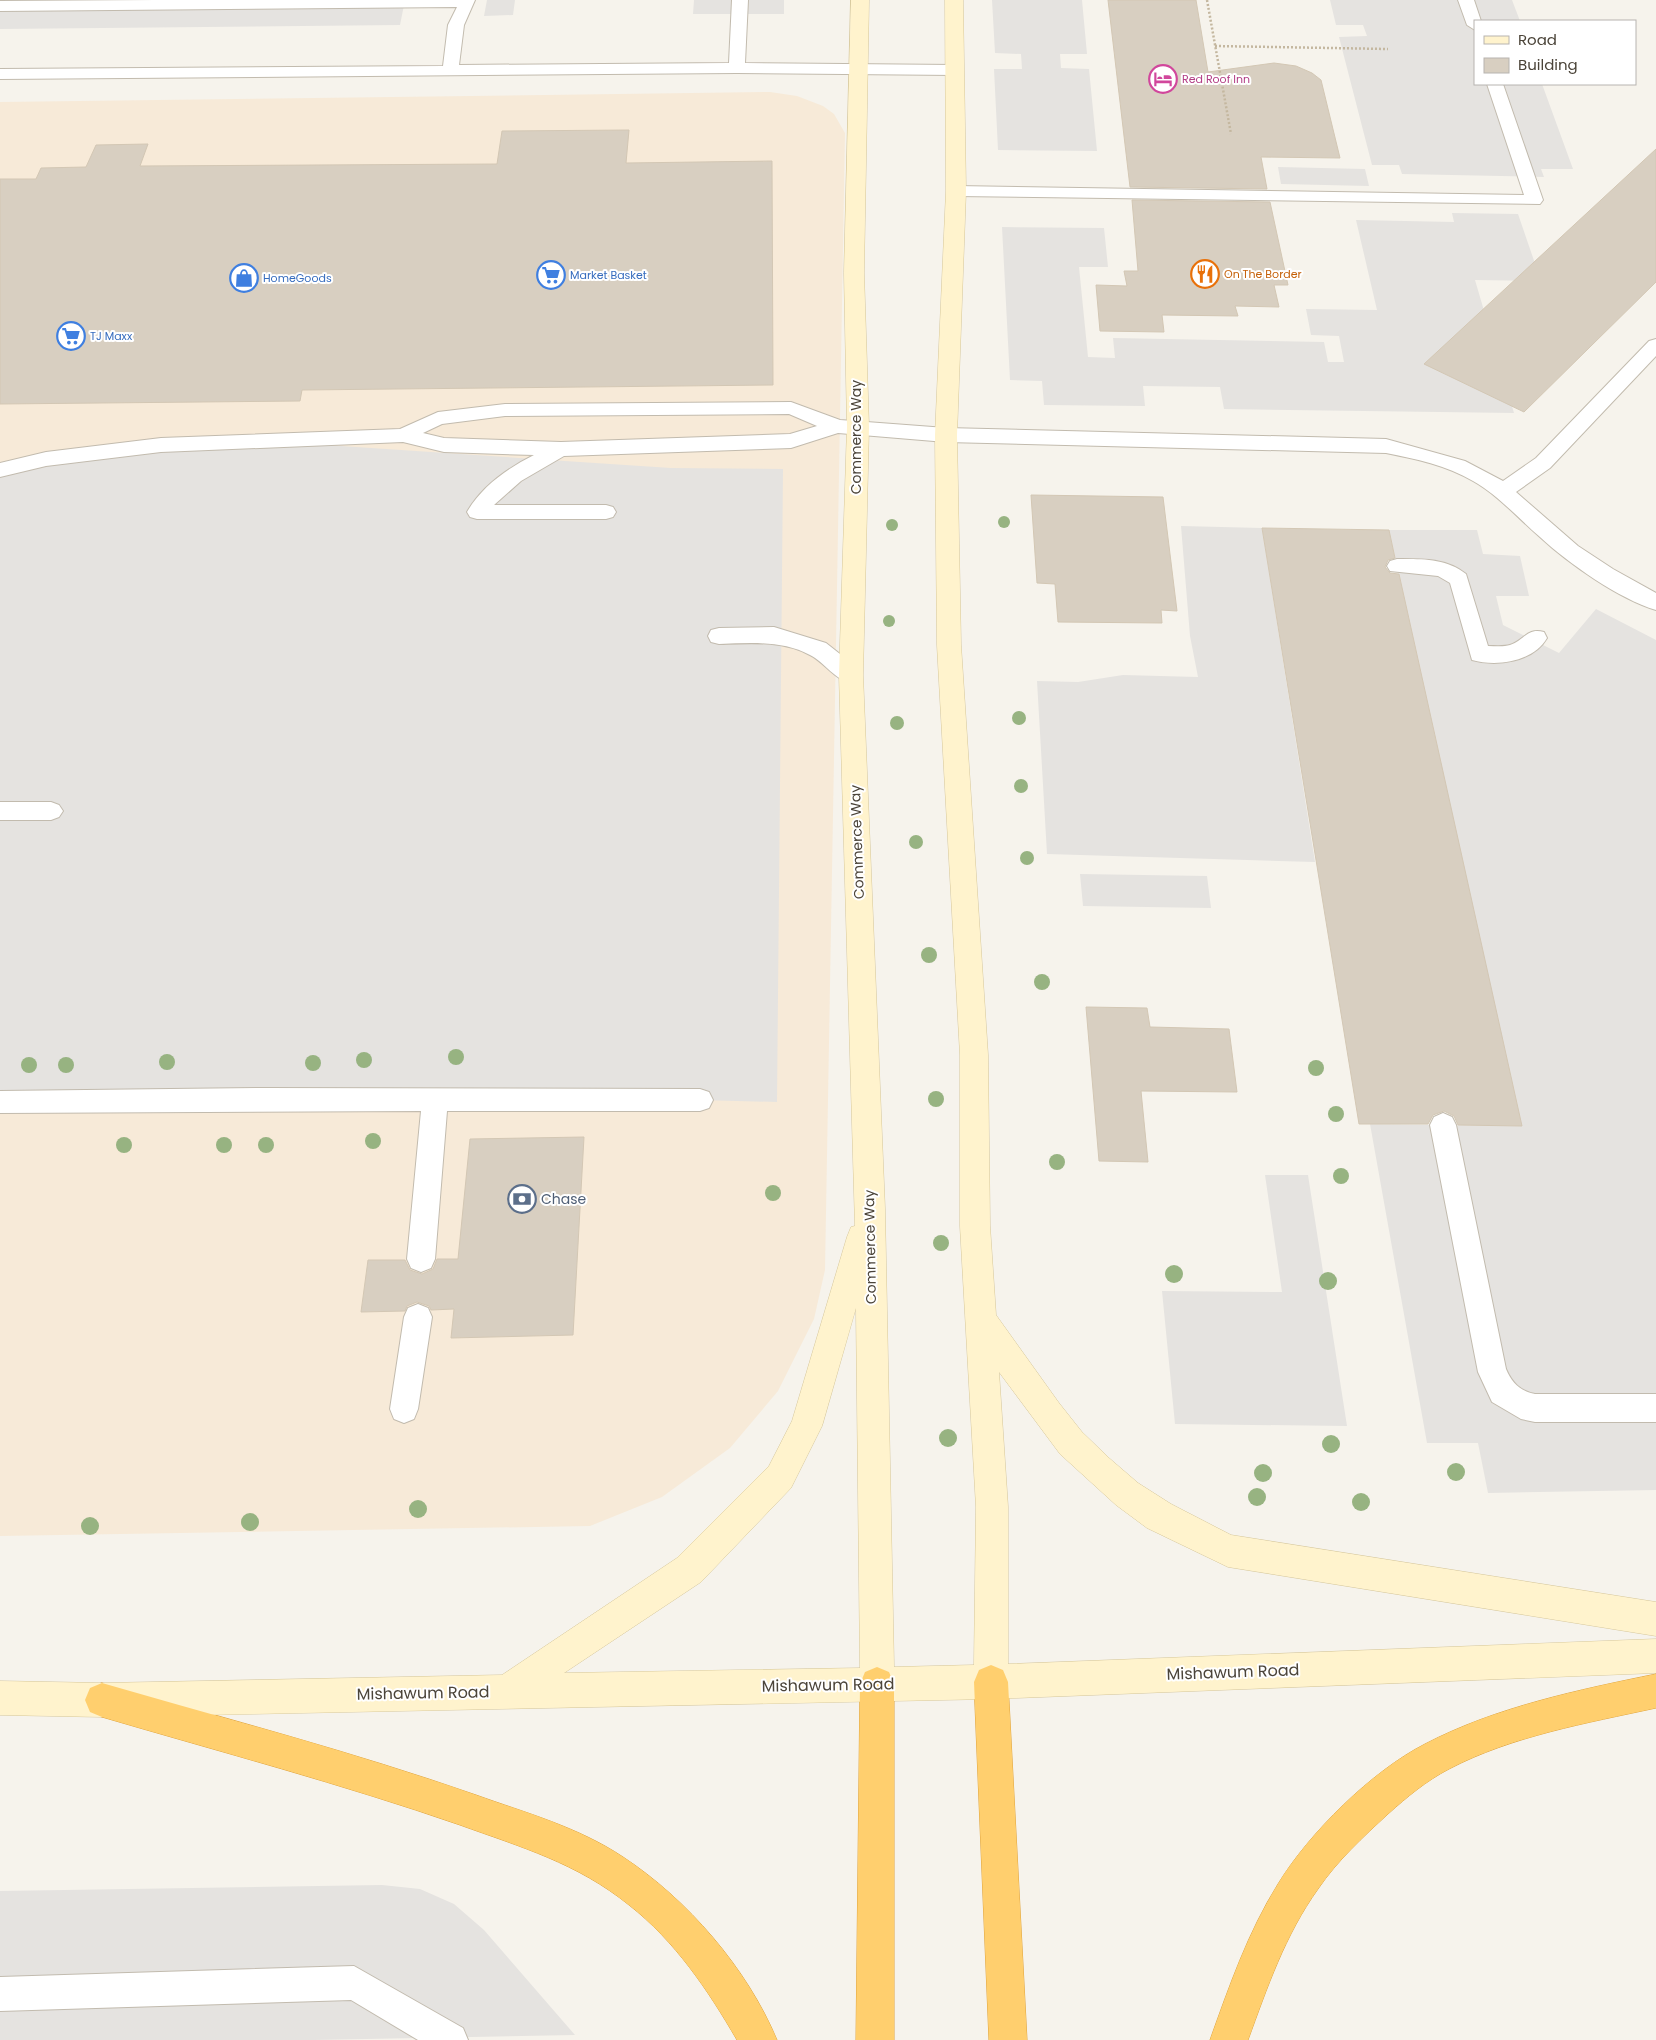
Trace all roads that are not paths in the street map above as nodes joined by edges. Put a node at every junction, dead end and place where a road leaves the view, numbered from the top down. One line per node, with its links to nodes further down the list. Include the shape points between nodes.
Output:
1 (740, 0): 8 (lane)
2 (860, 0): 9 (street, Commerce Way)
3 (954, 0): 11 (street)
4 (1466, 0): 7 (lane)
5 (467, 1): 6 (lane); 10 (lane, via 456,25)
6 (0, 6)
7 (1474, 21)
8 (737, 68): 9 (lane); 10 (lane)
9 (859, 68): 11 (lane); 17 (street, Commerce Way)
10 (450, 70): 12 (lane)
11 (955, 70): 14 (street)
12 (0, 74)
13 (1495, 85): 14 (lane, via 1534,200)
14 (956, 191): 18 (street)
15 (1656, 345): 23 (lane, via 1543,463)
16 (606, 409): 17 (lane, via 791,408); 19 (lane, via 505,410 438,418); 20 (lane, via 506,425 494,431)
17 (847, 426): 18 (lane); 21 (lane, via 791,441); 29 (street, Commerce Way)
18 (946, 435): 23 (lane, via 1386,446 1461,467); 39 (street, via 949,645 974,1055 975,1226)
19 (403, 436): 20 (lane, via 444,445); 22 (lane, via 161,445 46,459)
20 (485, 447): 21 (lane)
21 (561, 449): 24 (lane, via 516,472 489,496 477,512)
22 (0, 470)
23 (1503, 491): 26 (lane, via 1582,561)
24 (606, 512)
25 (1397, 566): 28 (lane, via 1448,570 1459,579 1480,654 1515,653)
26 (1656, 602)
27 (719, 636): 29 (lane, via 774,636 818,649)
28 (1536, 638)
29 (851, 675): 36 (street, Commerce Way)
30 (52, 811): 31 (lane)
31 (0, 812)
32 (435, 1099): 33 (lane); 34 (lane); 37 (lane)
33 (700, 1100)
34 (0, 1102)
35 (1443, 1125): 40 (lane, via 1497,1385 1514,1402 1535,1408)
36 (870, 1209): 45 (street, Commerce Way); 46 (street, via 806,1426 780,1477 689,1570)
37 (421, 1259)
38 (418, 1317): 41 (lane)
39 (980, 1319): 42 (street, via 1048,1414 1098,1470 1159,1516 1219,1547); 44 (street, via 992,1507)
40 (1656, 1408)
41 (404, 1409)
42 (1656, 1619)
43 (1656, 1656): 44 (street, Mishawum Road)
44 (991, 1682): 45 (street, Mishawum Road); 54 (highway)
45 (877, 1684): 46 (street, Mishawum Road); 53 (highway)
46 (508, 1691): 49 (street, Mishawum Road)
47 (1656, 1691): 55 (highway, via 1513,1726 1444,1752 1392,1786 1320,1856 1296,1890 1275,1926)
48 (0, 1698): 49 (street, Mishawum Road)
49 (102, 1700): 52 (highway, via 410,1790 564,1844 608,1868 673,1919 736,2001)
50 (0, 1994): 51 (lane, via 354,1983)
51 (451, 2040)
52 (758, 2040)
53 (874, 2040)
54 (1008, 2040)
55 (1229, 2040)

